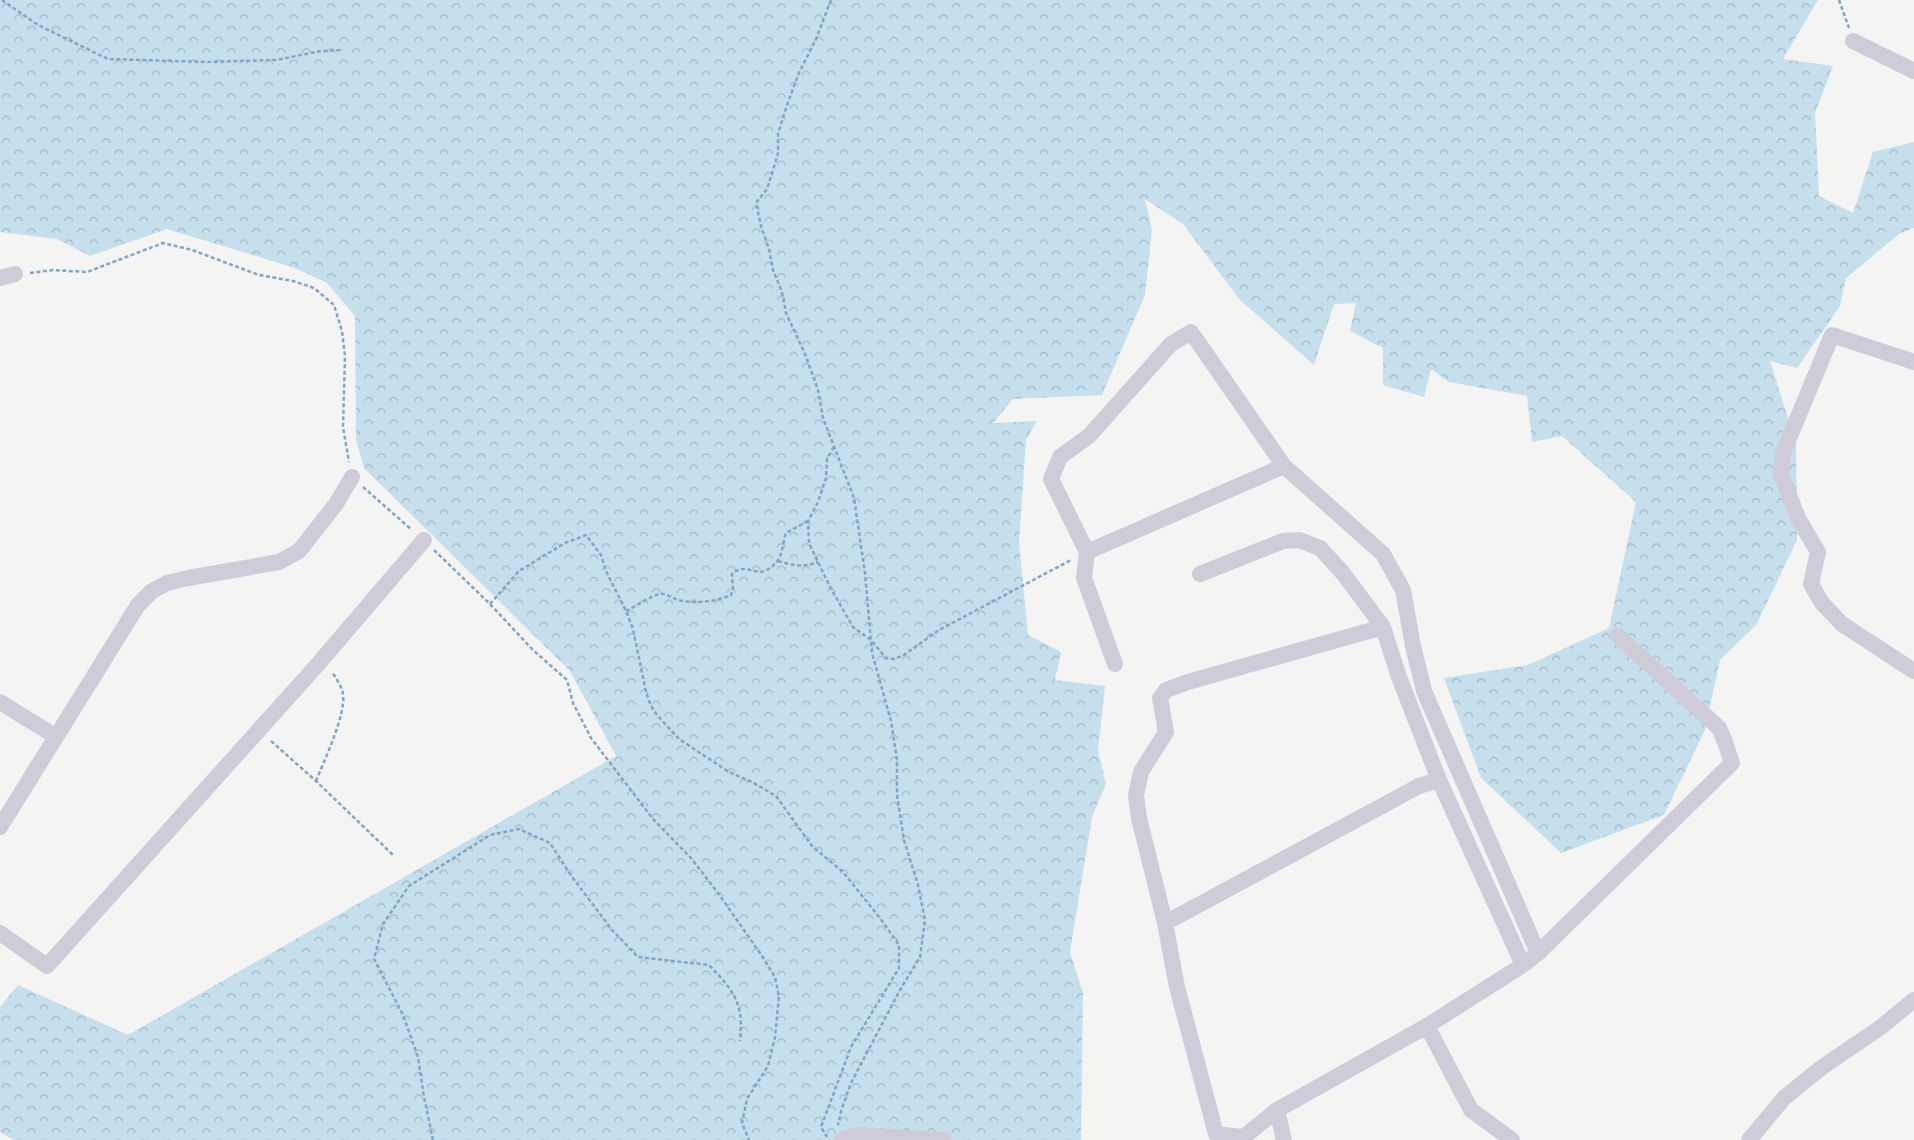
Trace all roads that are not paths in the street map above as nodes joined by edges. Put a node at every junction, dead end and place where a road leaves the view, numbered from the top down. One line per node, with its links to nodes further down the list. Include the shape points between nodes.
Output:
1 (1853, 41): 2 (street)
2 (1914, 71)
3 (1914, 362): 12 (street, via 1832,335 1783,453 1781,474 1798,518 1818,552 1811,584 1822,603 1842,624)
4 (1284, 466): 7 (street); 7 (street, via 1191,332 1171,344 1090,436 1060,457 1051,479); 19 (street, via 1383,554 1403,590 1424,691)
5 (352, 477): 14 (street, via 336,504 299,551 279,562 188,578 152,591 138,605)
6 (424, 540): 18 (street, via 319,663 47,966)
7 (1086, 552): 11 (street, via 1084,578)
8 (1200, 574): 9 (street, via 1283,541 1299,540 1320,548)
9 (1383, 627): 15 (street); 17 (street, via 1188,682 1166,690 1160,698 1166,732 1141,772 1136,795)
10 (1618, 636): 19 (street, via 1719,728 1732,764)
11 (1115, 664)
12 (1914, 670)
13 (0, 702): 14 (street)
14 (55, 736): 16 (street)
15 (1439, 780): 17 (street, via 1420,786); 20 (street)
16 (0, 826)
17 (1165, 923): 25 (street, via 1177,987 1216,1134)
18 (0, 933)
19 (1538, 954): 20 (street)
20 (1523, 965): 22 (street)
21 (1914, 1000): 29 (street, via 1784,1098)
22 (1428, 1026): 23 (street); 28 (street, via 1471,1110)
23 (1277, 1110): 25 (street); 27 (street)
24 (840, 1136): 26 (street)
25 (1241, 1139)
26 (944, 1140)
27 (1284, 1140)
28 (1512, 1140)
29 (1750, 1140)

